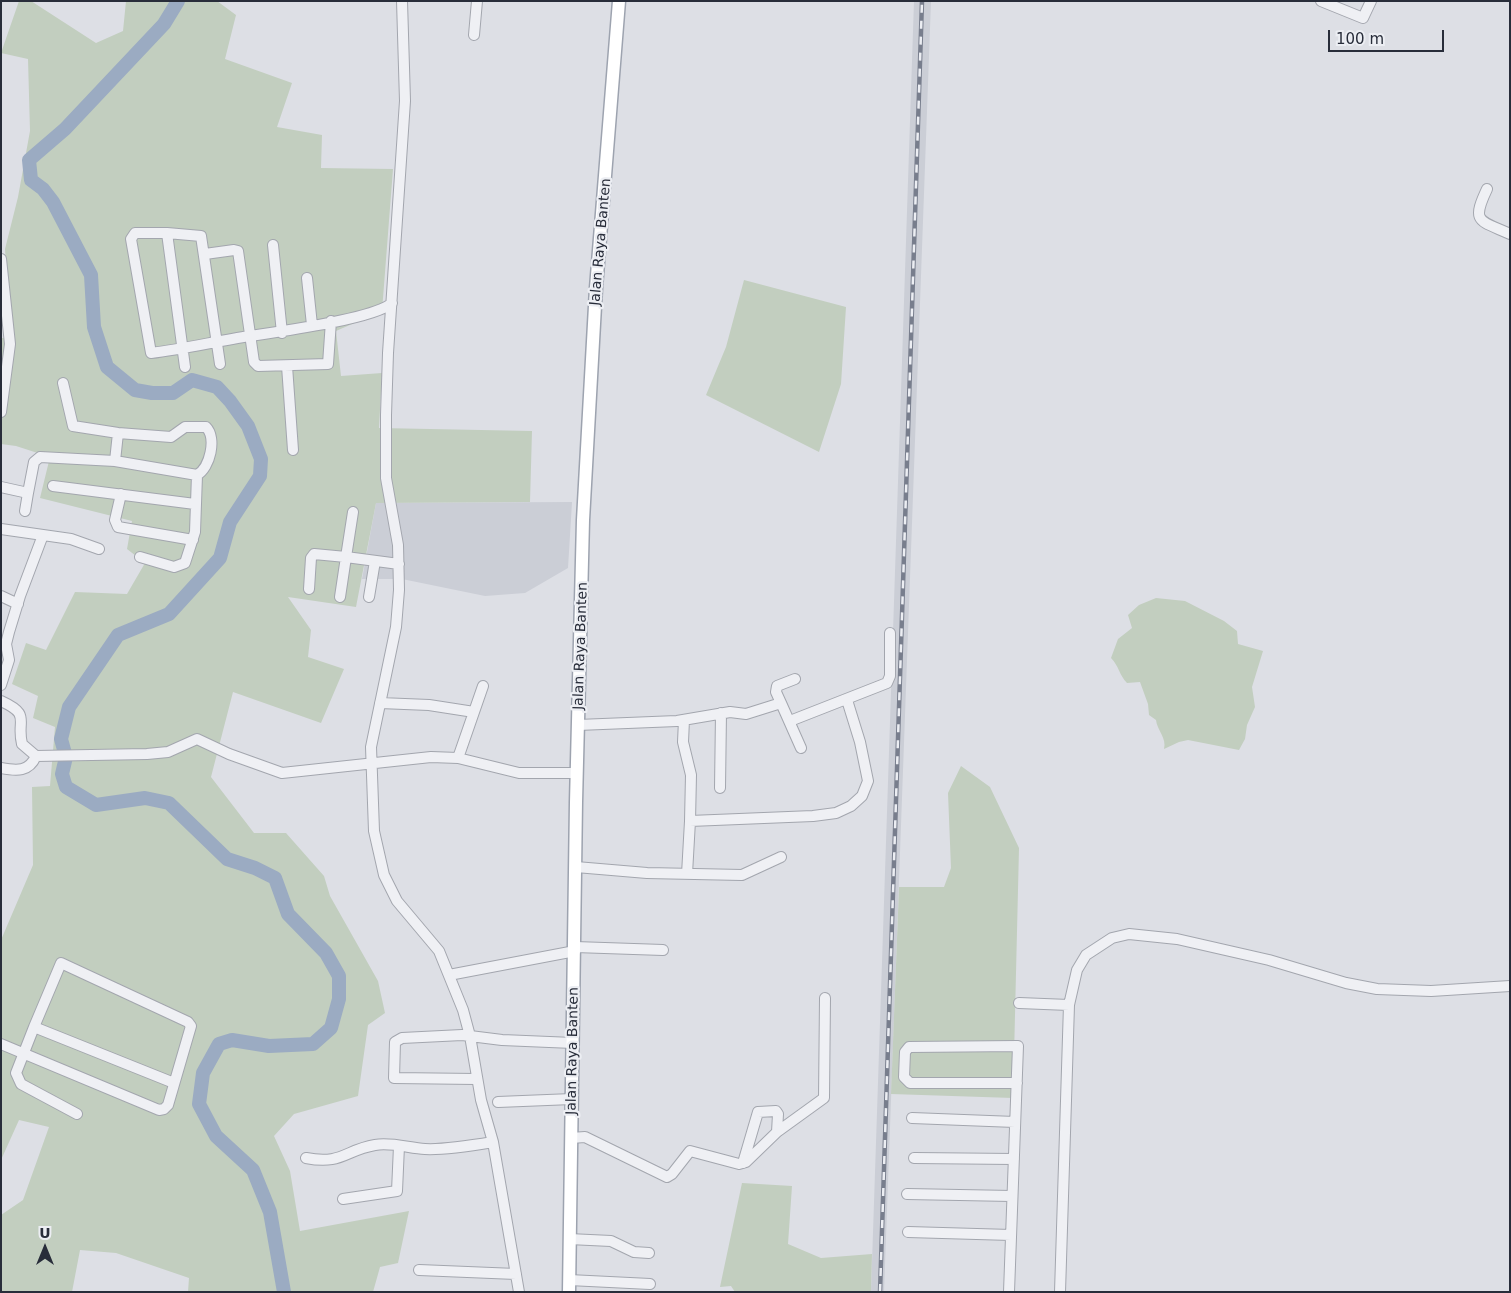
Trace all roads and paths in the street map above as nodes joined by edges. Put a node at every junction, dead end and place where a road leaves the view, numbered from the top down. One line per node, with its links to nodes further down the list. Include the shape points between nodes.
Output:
1 (402, 1): 15 (street, via 406,101)
2 (477, 1): 6 (street)
3 (619, 1): 64 (main road, Jalan Raya Banten, via 590,382)
4 (1320, 1): 5 (street, via 1363,18)
5 (1371, 1)
6 (474, 35)
7 (1487, 189): 9 (street, via 1478,217 1482,222)
8 (167, 233): 11 (street, via 200,235); 21 (street); 21 (street, via 135,233 132,242 150,352)
9 (1510, 234)
10 (273, 245): 18 (street)
11 (205, 254): 19 (street, via 238,251); 20 (street)
12 (1, 259): 14 (street)
13 (307, 278): 17 (street)
14 (4, 300): 26 (street, via 10,344)
15 (392, 304): 16 (street, via 375,312); 45 (street, via 386,478)
16 (331, 321): 17 (street); 23 (street, via 329,363)
17 (312, 325): 18 (street)
18 (282, 333): 19 (street)
19 (250, 336): 20 (street); 23 (street, via 255,365)
20 (217, 342): 21 (street); 22 (street)
21 (183, 347): 24 (street)
22 (220, 364)
23 (287, 366): 28 (street)
24 (185, 367)
25 (63, 383): 27 (street, via 73,426)
26 (1, 412)
27 (118, 433): 29 (street); 30 (street, via 171,437 185,427 206,427 210,432 211,452 202,472)
28 (293, 450)
29 (114, 461): 30 (street); 33 (street, via 37,458)
30 (197, 475): 35 (street)
31 (53, 486): 34 (street)
32 (1, 487): 33 (street)
33 (28, 493): 36 (street)
34 (121, 494): 35 (street); 40 (street, via 115,520 118,527)
35 (195, 504): 40 (street)
36 (25, 512)
37 (353, 512): 43 (street)
38 (1, 529): 39 (street)
39 (43, 535): 41 (street); 50 (street)
40 (193, 540): 42 (street, via 182,566 174,567)
41 (99, 548)
42 (140, 557)
43 (346, 557): 44 (street); 46 (street, via 314,554); 48 (street)
44 (375, 561): 45 (street); 49 (street)
45 (399, 564): 58 (street, via 396,626)
46 (309, 589)
47 (1, 596): 50 (street)
48 (340, 597)
49 (369, 597)
50 (18, 604): 52 (street)
51 (890, 634): 56 (street, via 890,676 887,683)
52 (4, 640): 54 (street, via 9,660)
53 (794, 679): 59 (street, via 778,686 776,692)
54 (1, 685)
55 (483, 686): 60 (street)
56 (847, 700): 63 (street); 72 (street, via 868,782 862,796 851,806 836,813 813,816)
57 (1, 701): 66 (street, via 14,707 21,717 22,744)
58 (380, 703): 60 (street, via 429,705); 68 (street, via 372,736)
59 (782, 703): 61 (street, via 746,714); 63 (street)
60 (474, 712): 67 (street)
61 (721, 713): 62 (street); 71 (street)
62 (684, 720): 64 (street); 72 (street, via 683,742 691,775)
63 (790, 721): 65 (street)
64 (578, 725): 70 (main road, Jalan Raya Banten)
65 (801, 748)
66 (38, 756): 68 (street, via 168,752 197,739 282,773); 69 (street, via 24,770)
67 (458, 758): 68 (street, via 417,758); 70 (street, via 519,772)
68 (372, 764): 78 (street, via 374,831 384,875 397,901 439,951)
69 (1, 768)
70 (576, 772): 74 (main road, Jalan Raya Banten)
71 (720, 788)
72 (690, 821): 75 (street)
73 (781, 857): 75 (street, via 742,875)
74 (576, 867): 75 (street); 76 (main road, Jalan Raya Banten)
75 (687, 874)
76 (575, 949): 77 (street); 78 (street); 85 (main road, Jalan Raya Banten)
77 (663, 950)
78 (450, 975): 84 (street)
79 (1510, 986): 82 (street, via 1431,991 1377,989 1177,939 1130,934 1106,941 1086,955 1077,970)
80 (825, 998): 96 (street, via 824,1098)
81 (1019, 1003): 82 (street)
82 (1069, 1005): 117 (street)
83 (34, 1027): 87 (street); 90 (street); 90 (street, via 59,965 65,963 188,1022 190,1032)
84 (470, 1036): 85 (street); 88 (street); 88 (street, via 398,1038 392,1074 394,1078)
85 (573, 1043): 91 (main road, Jalan Raya Banten)
86 (1, 1044): 87 (street)
87 (24, 1053): 90 (street, via 159,1110 168,1105); 93 (street, via 16,1073 17,1080)
88 (476, 1079): 98 (street)
89 (1017, 1083): 89 (street, via 1018,1046 909,1047 905,1052 904,1077 910,1084); 95 (street)
90 (174, 1084)
91 (572, 1099): 92 (street); 97 (main road, Jalan Raya Banten)
92 (498, 1102)
93 (76, 1114)
94 (912, 1118): 95 (street)
95 (1015, 1122): 102 (street)
96 (777, 1132): 103 (street); 103 (street, via 776,1111 758,1112)
97 (571, 1138): 103 (street, via 585,1138 667,1177 690,1151); 109 (main road, Jalan Raya Banten)
98 (493, 1142): 99 (street, via 427,1149); 112 (street)
99 (399, 1146): 100 (street, via 375,1145 323,1161); 106 (street, via 397,1190)
100 (306, 1158)
101 (914, 1158): 102 (street)
102 (1014, 1159): 105 (street)
103 (744, 1163)
104 (907, 1194): 105 (street)
105 (1012, 1196): 108 (street)
106 (343, 1199)
107 (908, 1232): 108 (street)
108 (1012, 1235): 116 (street)
109 (569, 1239): 110 (street, via 611,1241 634,1252); 114 (main road, Jalan Raya Banten)
110 (649, 1253)
111 (419, 1270): 112 (street)
112 (516, 1274): 115 (street)
113 (650, 1284): 114 (street)
114 (569, 1286)
115 (519, 1292)
116 (1009, 1292)
117 (1060, 1292)

